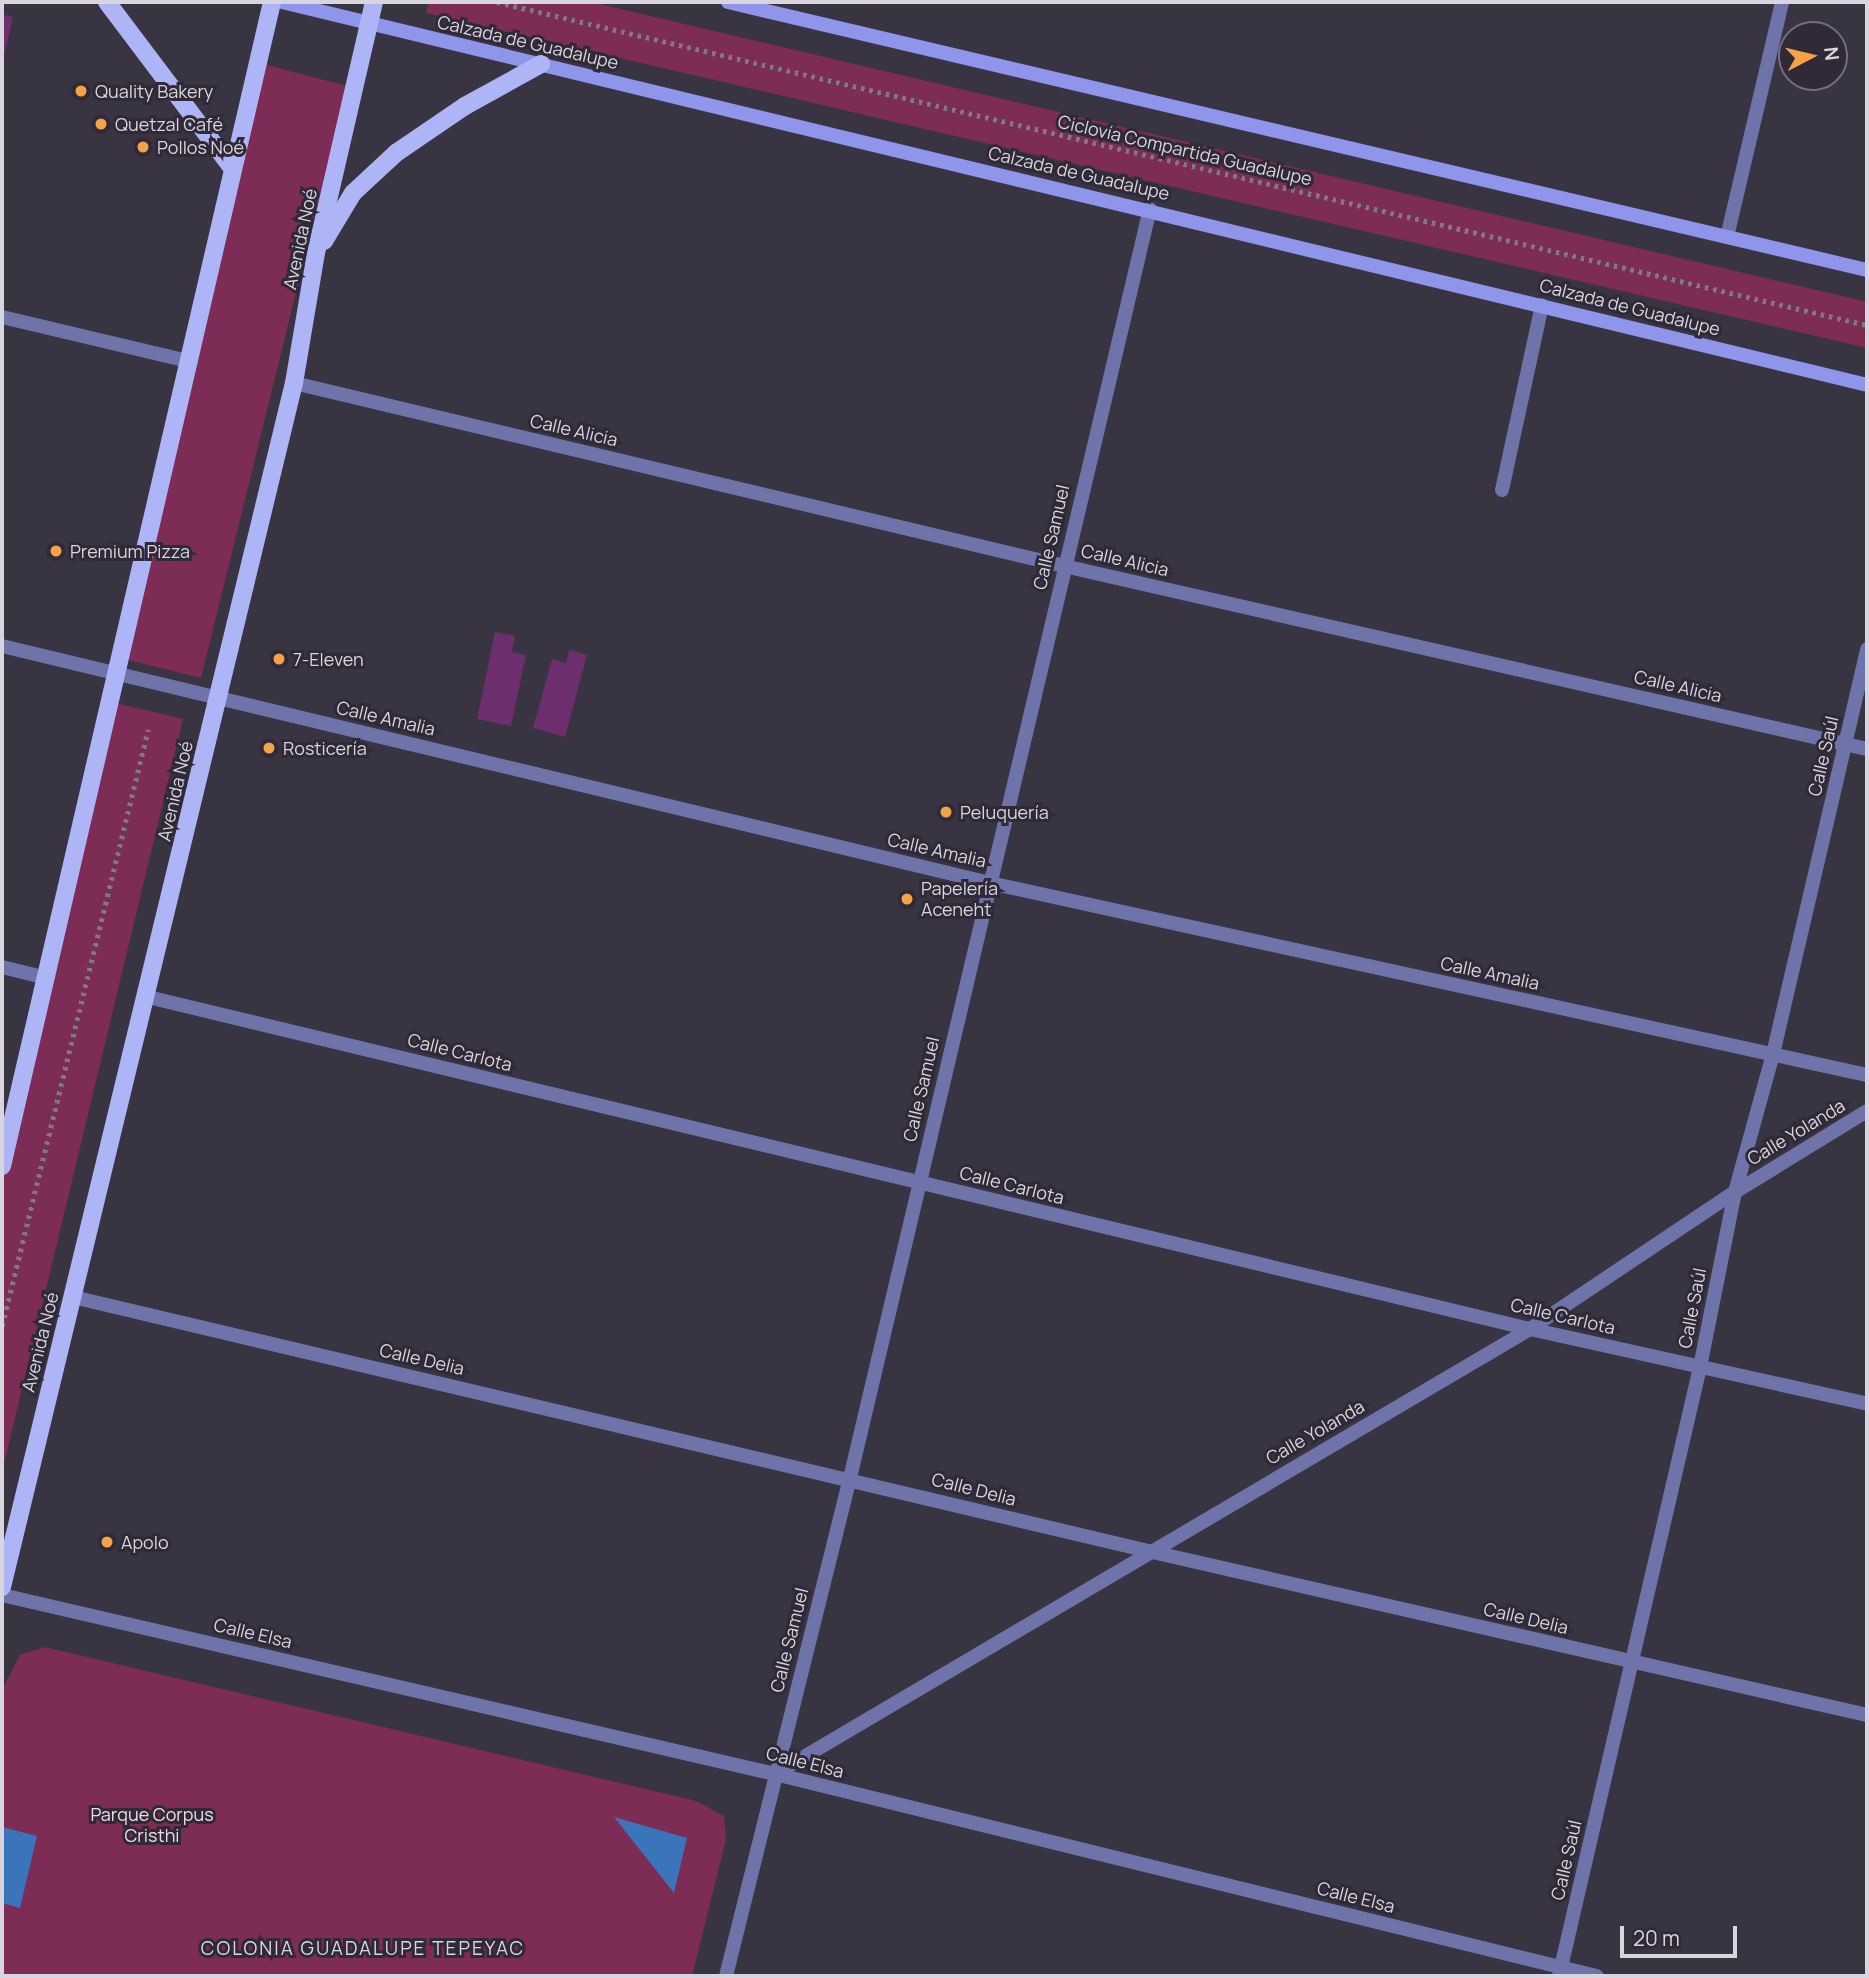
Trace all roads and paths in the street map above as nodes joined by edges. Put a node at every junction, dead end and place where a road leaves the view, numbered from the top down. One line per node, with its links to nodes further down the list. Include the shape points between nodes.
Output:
1 (107, 2): 10 (main road)
2 (272, 2): 10 (main road)
3 (282, 2): 8 (main road, Calzada de Guadalupe)
4 (374, 2): 8 (main road, Avenida Noé)
5 (497, 2): 17 (path, Ciclovía Compartida Guadalupe)
6 (727, 2): 12 (main road)
7 (1782, 2): 12 (street)
8 (370, 25): 9 (main road, Calzada de Guadalupe); 13 (main road, Avenida Noé)
9 (541, 64): 11 (main road, Calzada de Guadalupe); 13 (main road, via 465,106 396,153 353,193)
10 (233, 169): 18 (main road)
11 (1150, 209): 15 (main road, Calzada de Guadalupe); 22 (street, Calle Samuel)
12 (1727, 237): 14 (main road)
13 (316, 253): 19 (main road, Avenida Noé)
14 (1867, 270)
15 (1542, 305): 20 (main road, Calzada de Guadalupe); 21 (street)
16 (2, 317): 18 (street)
17 (1867, 325)
18 (188, 361): 25 (main road)
19 (294, 383): 22 (street, Calle Alicia); 26 (main road, Avenida Noé)
20 (1867, 384)
21 (1502, 490)
22 (1064, 566): 28 (street, Calle Alicia); 30 (street, Calle Samuel)
23 (2, 646): 25 (street, Calle Amalia)
24 (1867, 649): 28 (street, Calle Saúl)
25 (114, 673): 26 (street, Calle Amalia); 32 (main road)
26 (219, 698): 30 (street, Calle Amalia); 33 (main road, Avenida Noé)
27 (148, 730): 41 (path)
28 (1846, 744): 29 (street, Calle Alicia); 34 (street, Calle Saúl)
29 (1867, 749)
30 (990, 883): 34 (street, Calle Amalia); 38 (street, Calle Samuel)
31 (2, 967): 32 (street)
32 (43, 977): 37 (main road)
33 (148, 997): 38 (street, Calle Carlota); 40 (main road, Avenida Noé)
34 (1773, 1054): 35 (street, Calle Amalia); 39 (street, Calle Saúl)
35 (1867, 1075)
36 (1867, 1111): 39 (street, Calle Yolanda)
37 (2, 1166)
38 (919, 1182): 42 (street, Calle Carlota); 45 (street, Calle Samuel)
39 (1735, 1192): 42 (street, Calle Yolanda); 43 (street, Calle Saúl)
40 (73, 1297): 45 (street, Calle Delia); 47 (main road, Avenida Noé)
41 (2, 1326)
42 (1530, 1329): 43 (street, Calle Carlota); 46 (street, Calle Yolanda)
43 (1700, 1367): 44 (street, Calle Carlota); 49 (street, Calle Saúl)
44 (1867, 1404)
45 (850, 1478): 46 (street, Calle Delia); 51 (street, Calle Samuel)
46 (1148, 1551): 49 (street, Calle Delia); 51 (street, Calle Yolanda)
47 (2, 1587)
48 (2, 1595): 51 (street, Calle Elsa)
49 (1631, 1661): 50 (street, Calle Delia); 52 (street, Calle Saúl)
50 (1867, 1715)
51 (775, 1774): 52 (street, Calle Elsa); 53 (street, Calle Samuel)
52 (1560, 1972): 54 (street, Calle Elsa)
53 (726, 1976)
54 (1597, 1976)

